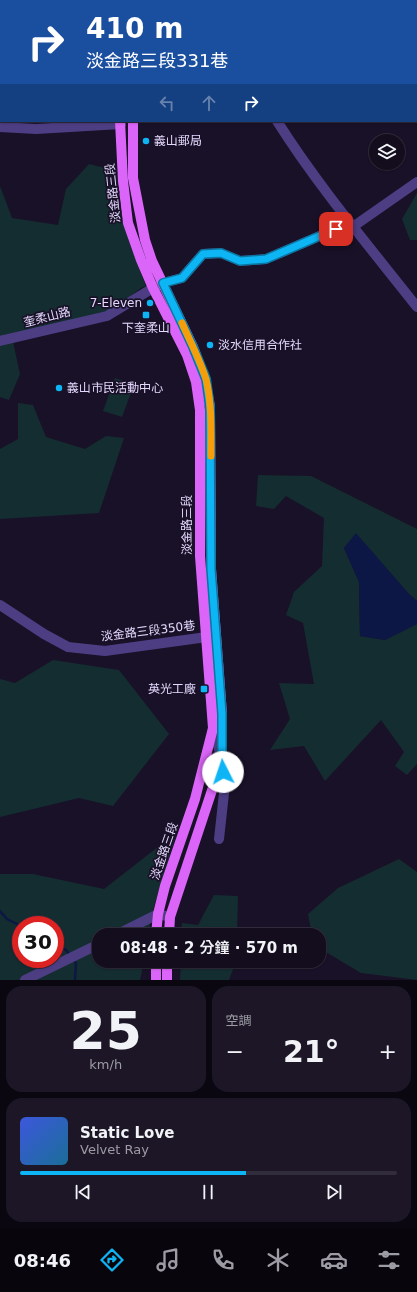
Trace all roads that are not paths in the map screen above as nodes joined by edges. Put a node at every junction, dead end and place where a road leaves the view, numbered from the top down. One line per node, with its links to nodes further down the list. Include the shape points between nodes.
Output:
1 (133, 122): 7 (main road, 淡金路三段, via 133,178 145,240)
2 (278, 122): 6 (street)
3 (121, 123): 4 (street, via 36,129); 8 (main road, 淡金路三段, via 123,181 128,223)
4 (0, 127)
5 (417, 182): 6 (street, 奎柔山路)
6 (352, 224): 7 (street, 奎柔山路, via 266,259 240,261 221,253 203,254 182,278); 9 (street)
7 (163, 283): 8 (street, 奎柔山路); 12 (main road, 淡金路三段, via 206,379 210,407)
8 (153, 288): 10 (street, 奎柔山路, via 107,316); 12 (main road, 淡金路三段, via 187,355 196,382 200,410 200,556)
9 (417, 307)
10 (0, 341)
11 (0, 605): 12 (street, 淡金路三段350巷, via 68,647 105,651)
12 (211, 637): 13 (main road, 淡金路三段); 14 (main road, 淡金路三段, via 222,714)
13 (213, 728): 14 (street); 16 (main road, 淡金路三段, via 196,799 165,886)
14 (222, 760): 15 (street, via 224,784); 17 (main road, 淡金路三段)
15 (219, 839)
16 (158, 914): 17 (street); 18 (street); 19 (main road, 淡金路三段)
17 (170, 917): 20 (main road, 淡金路三段)
18 (130, 928)
19 (157, 928)
20 (169, 928)
21 (92, 947): 24 (street)
22 (156, 968): 25 (main road)
23 (167, 968): 26 (main road)
24 (25, 980)
25 (156, 980)
26 (167, 980)

